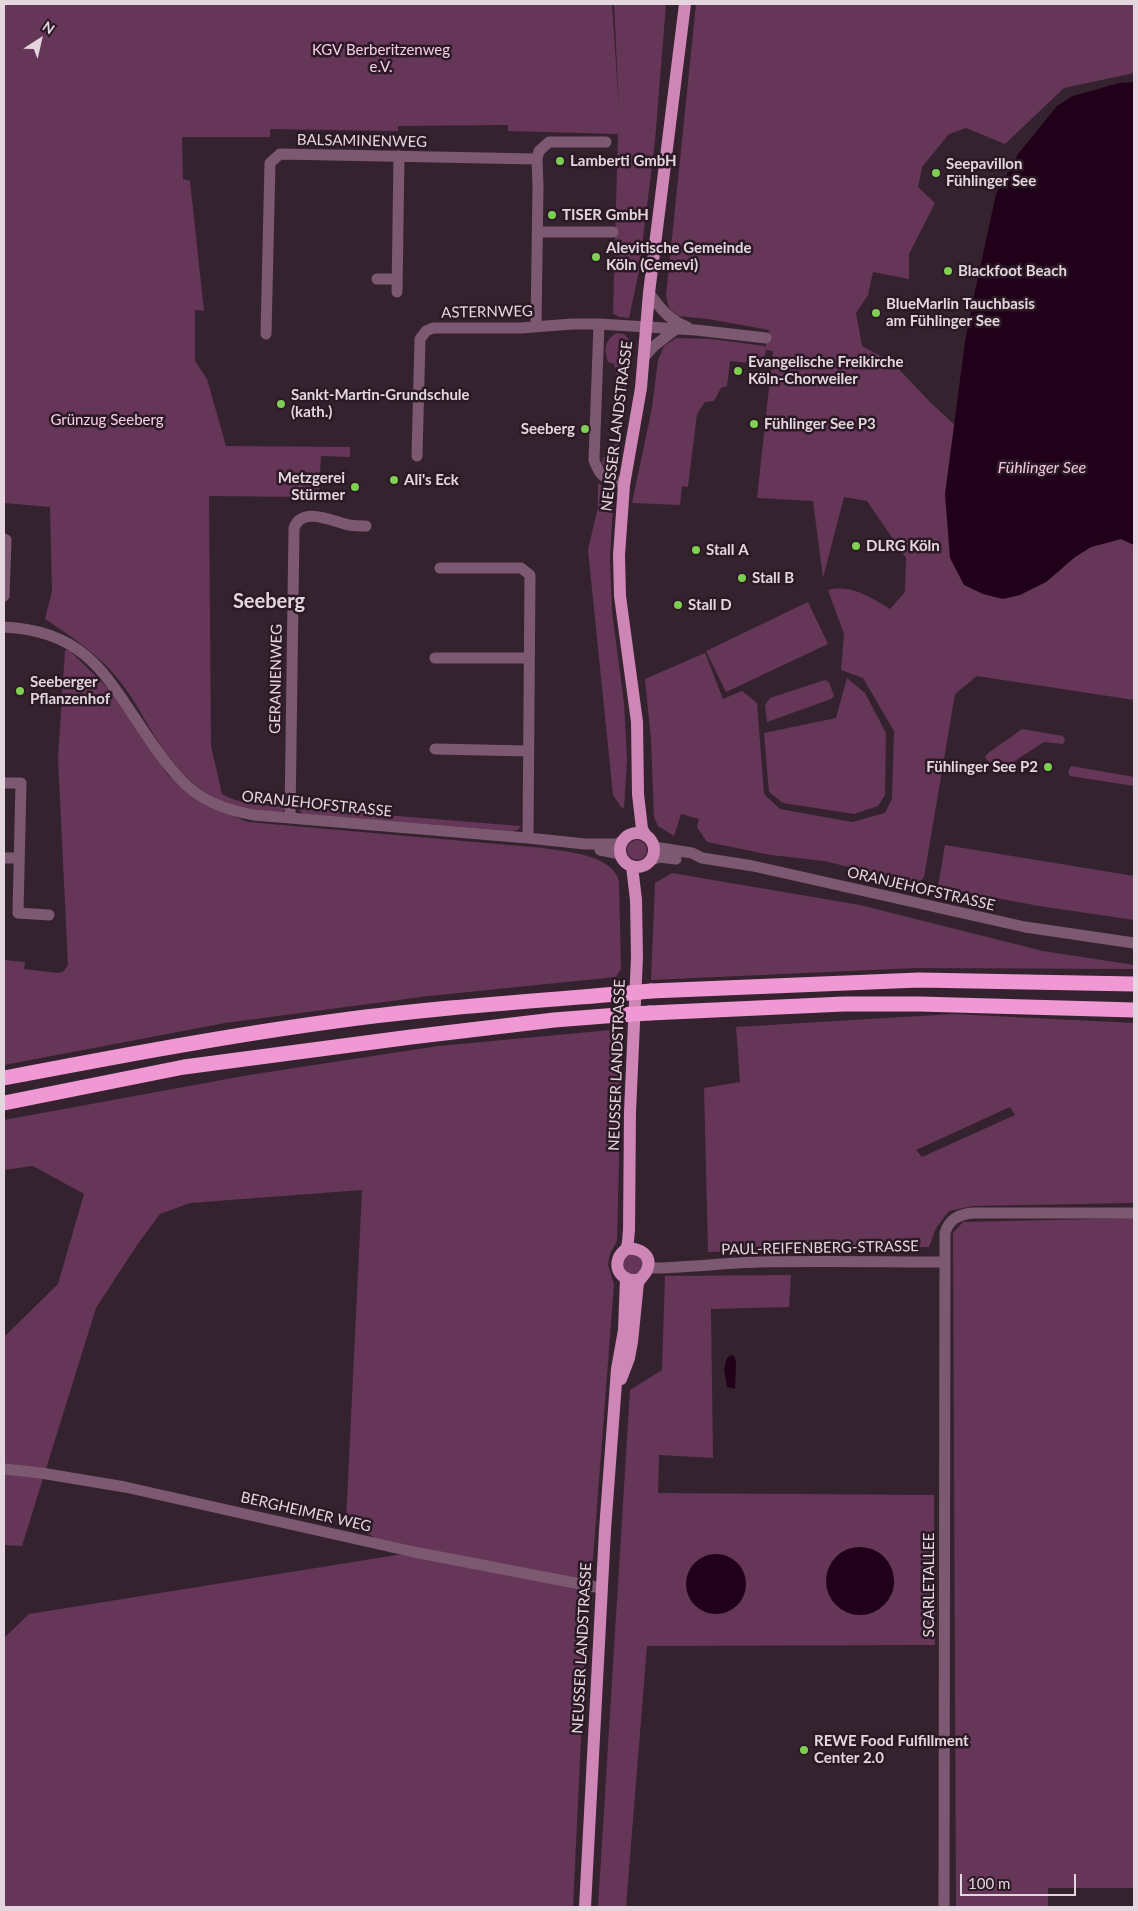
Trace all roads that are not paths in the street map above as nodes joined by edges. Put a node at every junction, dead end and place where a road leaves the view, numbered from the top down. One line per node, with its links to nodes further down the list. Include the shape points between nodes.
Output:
1 (685, 4): 10 (main road, NEUSSER LANDSTRASSE)
2 (606, 142): 4 (street, via 548,142 539,150)
3 (399, 156): 4 (street, BALSAMINENWEG); 8 (street); 16 (street, BALSAMINENWEG, via 280,154 270,163)
4 (537, 159): 5 (street)
5 (538, 232): 6 (street); 12 (street)
6 (613, 232)
7 (377, 279): 8 (street)
8 (397, 279): 9 (street)
9 (397, 292)
10 (649, 293): 13 (main road, NEUSSER LANDSTRASSE); 15 (street, via 664,313)
11 (599, 324): 12 (street, ASTERNWEG); 13 (street, ASTERNWEG); 20 (street, via 594,460 598,472 605,478)
12 (536, 326): 19 (street, ASTERNWEG, via 433,328 423,334 420,339)
13 (646, 326): 14 (street, ASTERNWEG); 18 (main road, NEUSSER LANDSTRASSE)
14 (676, 329): 15 (street, ASTERNWEG); 18 (street)
15 (696, 330): 17 (street)
16 (266, 334)
17 (766, 338)
18 (643, 358): 20 (main road, NEUSSER LANDSTRASSE, via 641,388)
19 (417, 456)
20 (624, 483): 31 (main road, NEUSSER LANDSTRASSE, via 620,596 637,722)
21 (366, 526): 32 (street, GERANIENWEG, via 309,516 298,521 294,528)
22 (4, 539): 24 (street)
23 (440, 568): 27 (street, via 521,568 530,575)
24 (4, 596)
25 (4, 626): 32 (street, ORANJEHOFSTRASSE, via 43,632 68,643 88,657 114,686 172,771 190,789 238,812)
26 (435, 658): 27 (street)
27 (529, 658): 29 (street)
28 (435, 749): 29 (street)
29 (528, 751): 33 (street)
30 (5, 782): 37 (street, via 20,783)
31 (638, 794): 34 (main road, NEUSSER LANDSTRASSE, via 633,830); 35 (main road, NEUSSER LANDSTRASSE)
32 (290, 818): 33 (street, ORANJEHOFSTRASSE)
33 (528, 838): 34 (street, ORANJEHOFSTRASSE, via 585,844)
34 (624, 843): 35 (main road, via 638,833); 35 (main road, via 624,862)
35 (646, 855): 39 (street, ORANJEHOFSTRASSE, via 692,860 702,858 753,866 1025,928); 45 (main road, NEUSSER LANDSTRASSE, via 636,900 630,1112 629,1230)
36 (4, 858): 37 (street)
37 (19, 858): 38 (street, via 18,913)
38 (49, 915)
39 (1134, 942)
40 (1134, 984): 42 (highway, bridge, via 919,980 651,991 322,1023 164,1047)
41 (1134, 1010): 43 (highway, bridge, via 844,1004 554,1020 184,1067)
42 (4, 1078)
43 (4, 1103)
44 (1134, 1213): 46 (street, SCARLETALLEE, via 963,1214 947,1225)
45 (632, 1249): 47 (main road, via 646,1255); 48 (main road, NEUSSER LANDSTRASSE, via 620,1256 617,1266)
46 (944, 1262): 47 (street, PAUL-REIFENBERG-STRASSE, via 759,1262 681,1268); 54 (street, SCARLETALLEE)
47 (648, 1264): 49 (main road, NEUSSER LANDSTRASSE)
48 (626, 1278): 49 (main road); 50 (main road, NEUSSER LANDSTRASSE, via 624,1330)
49 (640, 1279): 50 (main road, NEUSSER LANDSTRASSE, via 629,1358)
50 (616, 1393): 52 (main road, NEUSSER LANDSTRASSE)
51 (4, 1469): 52 (street, BERGHEIMER WEG, via 125,1487 414,1552)
52 (601, 1588): 53 (main road, NEUSSER LANDSTRASSE)
53 (585, 1906)
54 (944, 1907)

